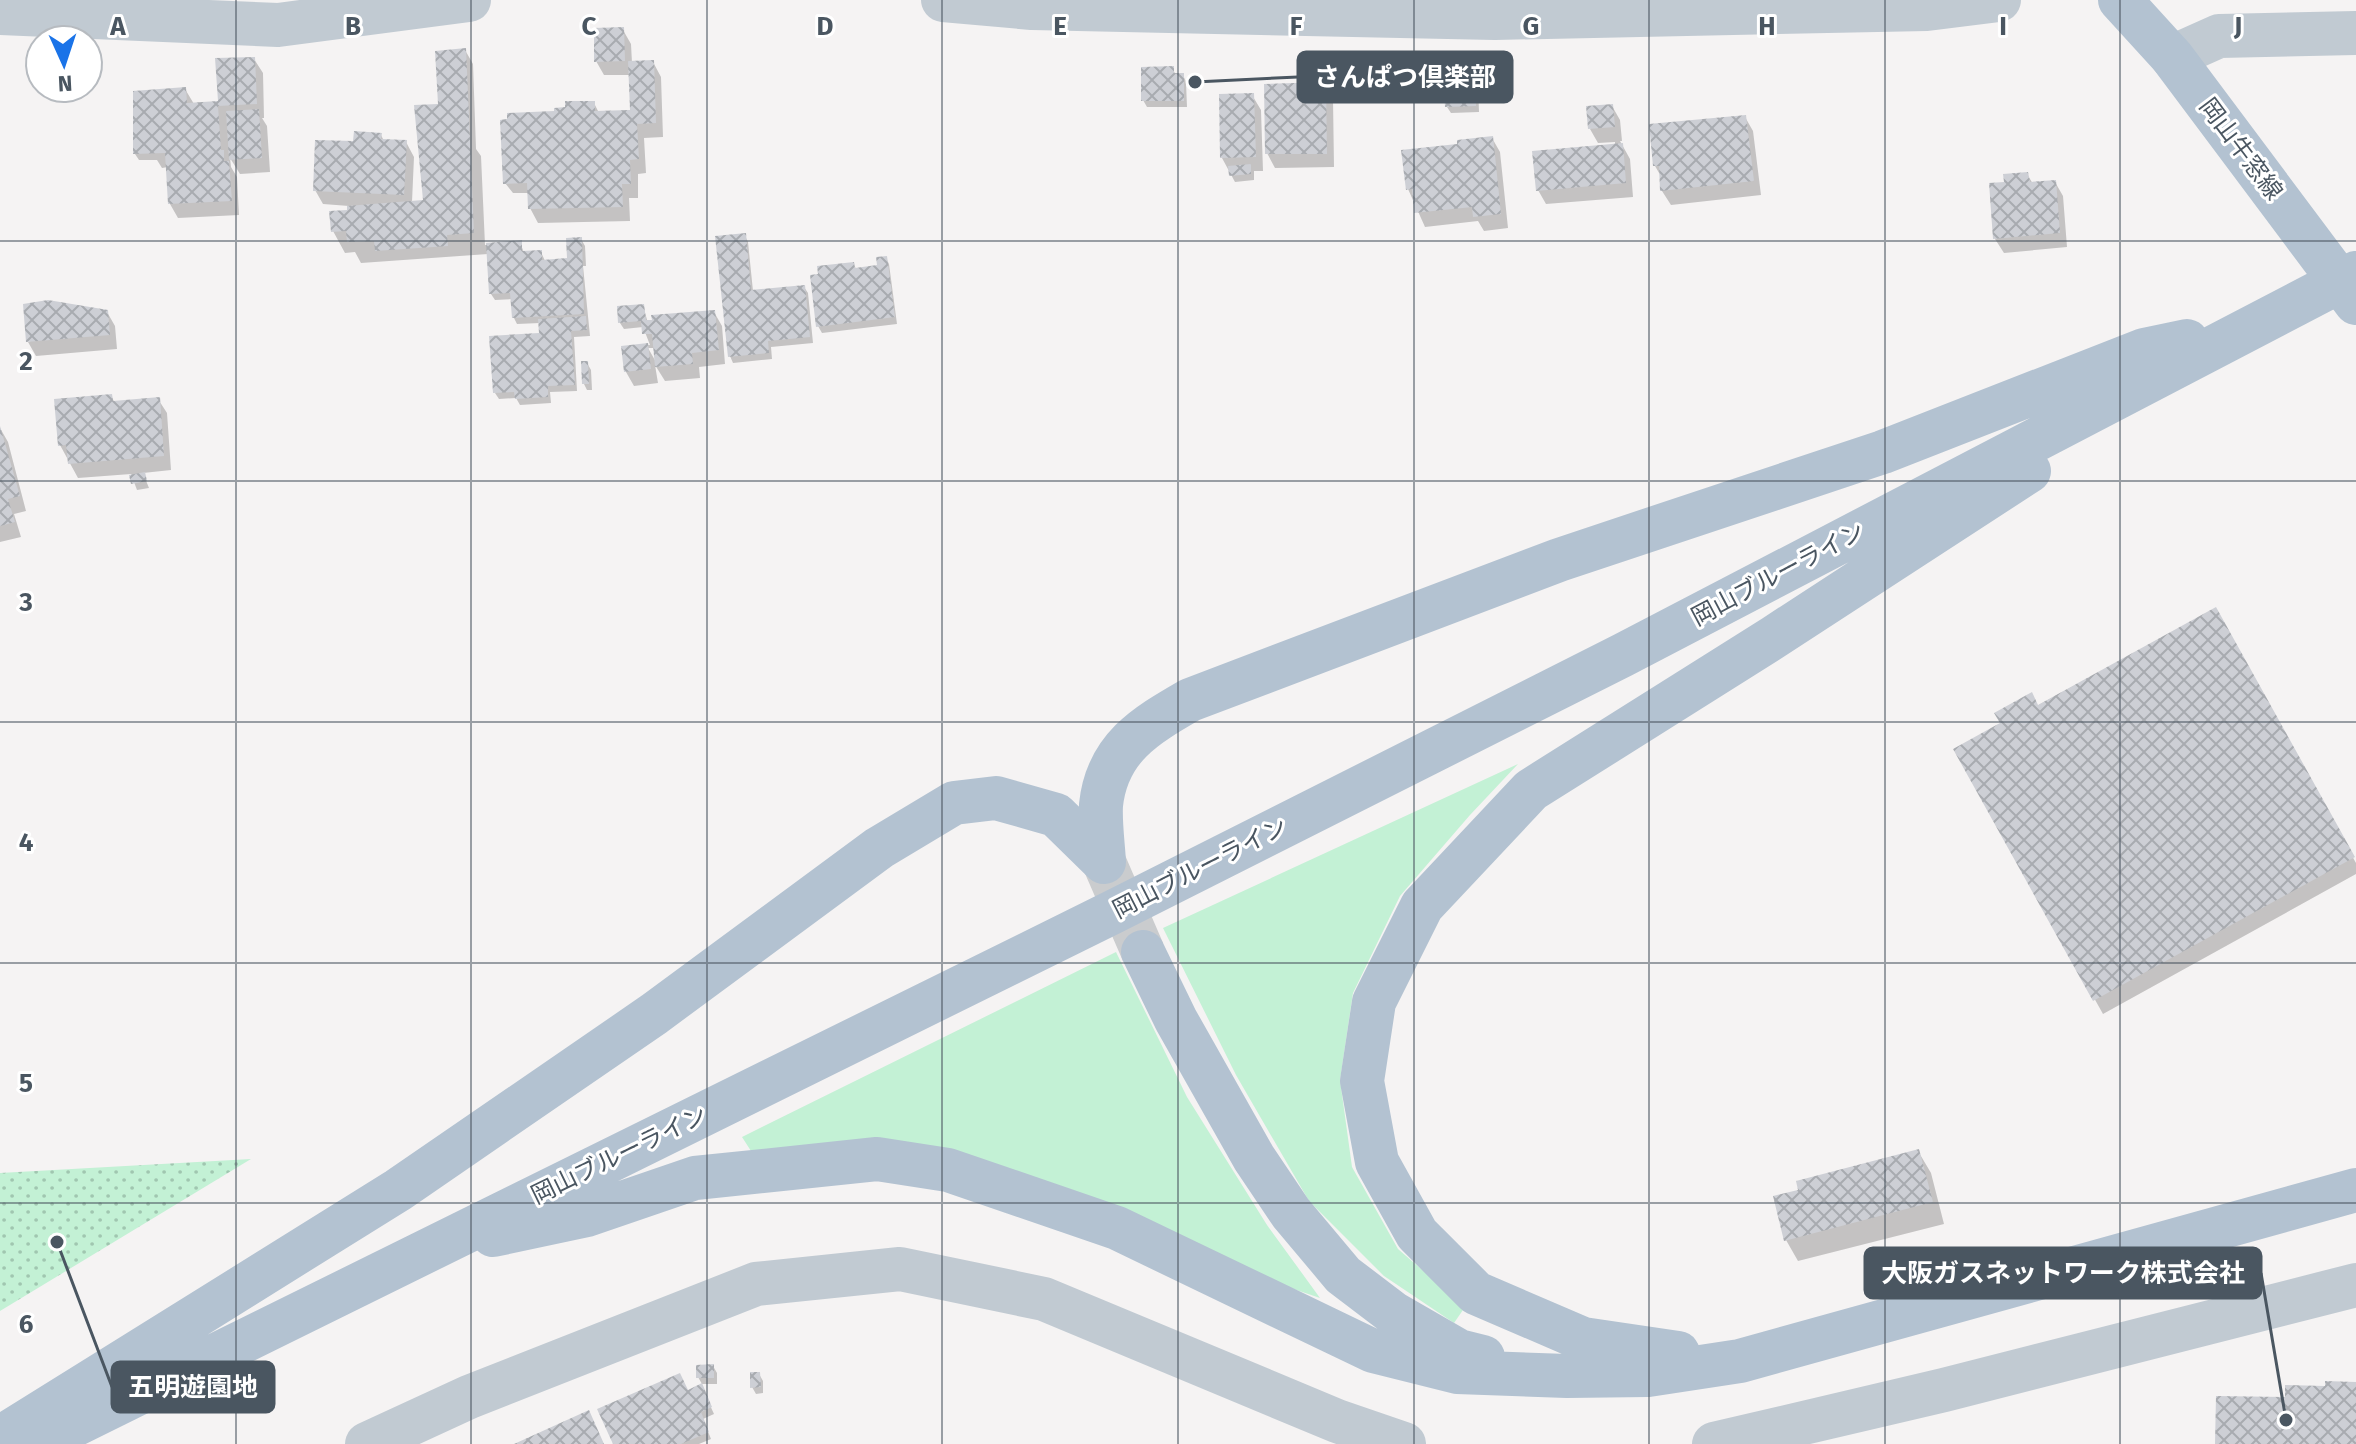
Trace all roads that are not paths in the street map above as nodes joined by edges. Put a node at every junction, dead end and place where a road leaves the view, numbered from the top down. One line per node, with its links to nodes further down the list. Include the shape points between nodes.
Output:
1 (469, 0): 5 (street, via 278,25)
2 (943, 0): 3 (street, via 1032,8 1495,18 1927,9)
3 (1999, 0)
4 (2120, 0): 7 (main road, 岡山牛窓線)
5 (0, 13)
6 (2356, 33): 7 (street, via 2219,36)
7 (2172, 57): 9 (main road, 岡山牛窓線)
8 (2356, 273): 10 (main road, 岡山ブルーライン)
9 (2356, 303)
10 (2248, 328): 13 (main road, 岡山ブルーライン, via 1609,662); 15 (main road, via 1531,790 1422,906 1374,1002 1362,1081 1377,1162 1417,1234 1476,1293 1583,1339); 17 (main road, via 2144,350 1883,452 1559,560 1190,700 1144,727 1113,761 1101,805 1104,862 1056,815 996,798 954,803 879,848 654,1014 398,1190)
11 (1143, 952): 16 (main road, via 1254,1158 1343,1275 1393,1313 1459,1351)
12 (2356, 1190): 15 (main road)
13 (426, 1250): 16 (main road, via 587,1215 695,1178 877,1159 948,1170 1117,1228 1373,1351 1457,1372); 18 (main road, 岡山ブルーライン)
14 (2356, 1285): 21 (street)
15 (1740, 1361): 16 (main road, via 1648,1375)
16 (1567, 1376)
17 (0, 1438)
18 (36, 1444)
19 (367, 1444): 20 (street, via 469,1397 756,1284 900,1269 1044,1299)
20 (1404, 1444)
21 (1714, 1444)

